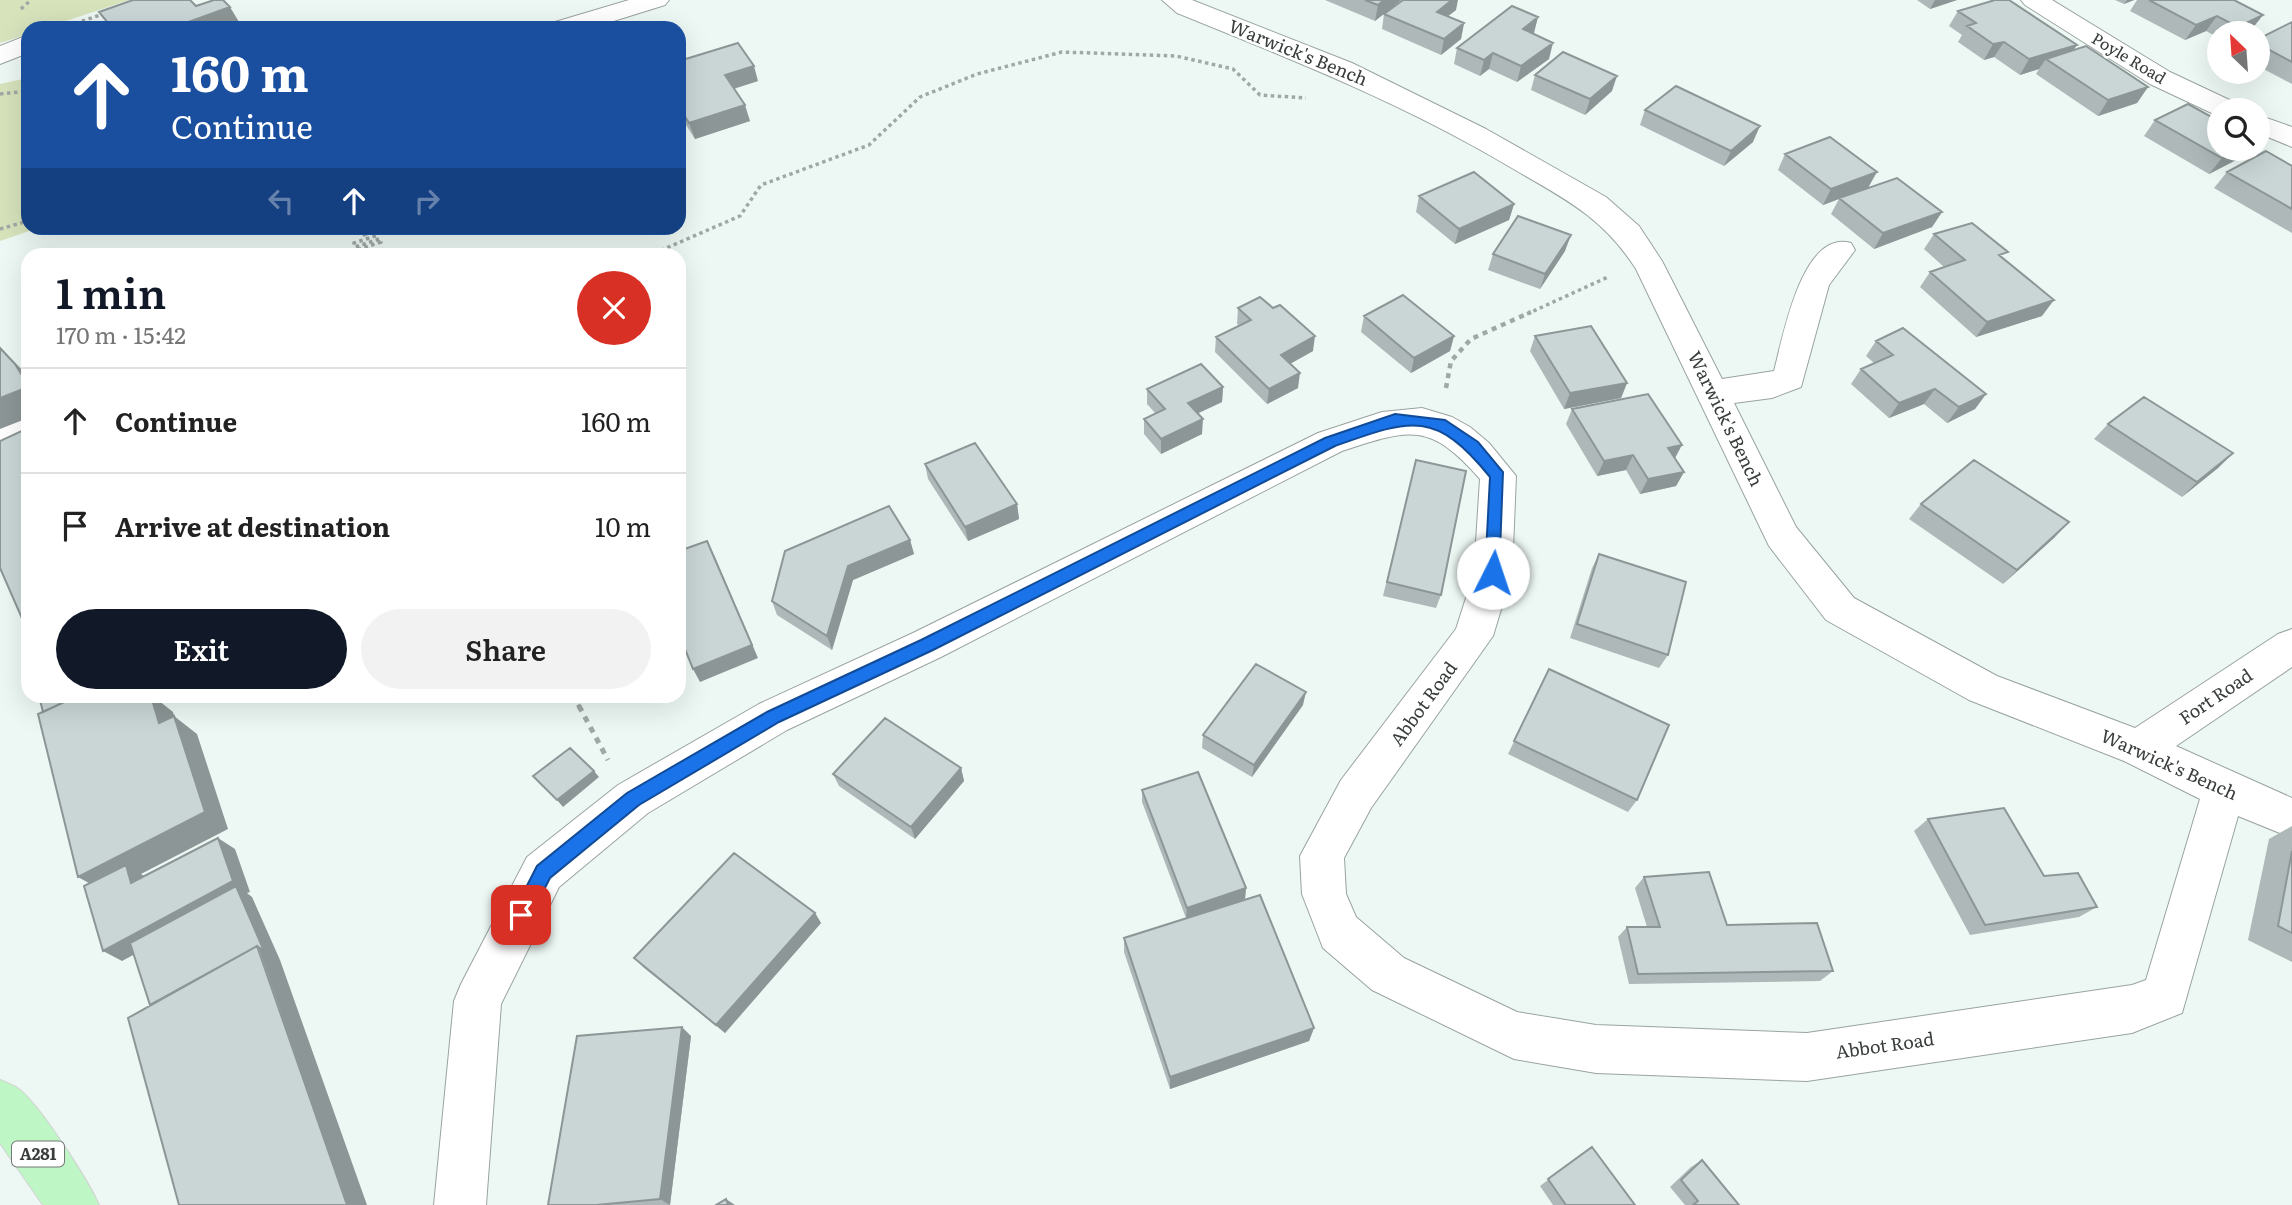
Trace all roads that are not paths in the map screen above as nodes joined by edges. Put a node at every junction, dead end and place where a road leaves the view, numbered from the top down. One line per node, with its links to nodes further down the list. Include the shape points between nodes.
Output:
1 (656, 0): 4 (street)
2 (1175, 0): 13 (street, Warwick's Bench, via 1342,69 1476,135 1595,204 1628,233 1651,268)
3 (2034, 0): 9 (street, Poyle Road, via 2160,78)
4 (587, 21)
5 (21, 46): 6 (street)
6 (0, 56)
7 (21, 72): 8 (street)
8 (0, 77)
9 (2207, 100)
10 (2270, 128): 11 (street)
11 (2292, 138)
12 (1840, 250): 13 (street, via 1814,283 1789,378 1772,386)
13 (1712, 393): 17 (street, Warwick's Bench, via 1782,536 1840,609 1983,688)
14 (21, 431): 15 (street)
15 (0, 440)
16 (2292, 646): 17 (street, Fort Road)
17 (2140, 748): 18 (street, Warwick's Bench)
18 (2224, 790): 19 (street, Warwick's Bench); 22 (street, Abbot Road, via 2165,996 2132,1009 1807,1057 1596,1049 1514,1035 1388,974 1339,932 1324,894 1322,856 1356,794 1473,636 1493,573 1498,476 1473,446 1440,424 1395,419 1330,442 927,645 773,717 633,799 543,872 478,1001)
19 (2292, 818)
20 (0, 1105): 21 (main road, A281)
21 (73, 1205)
22 (460, 1205)

